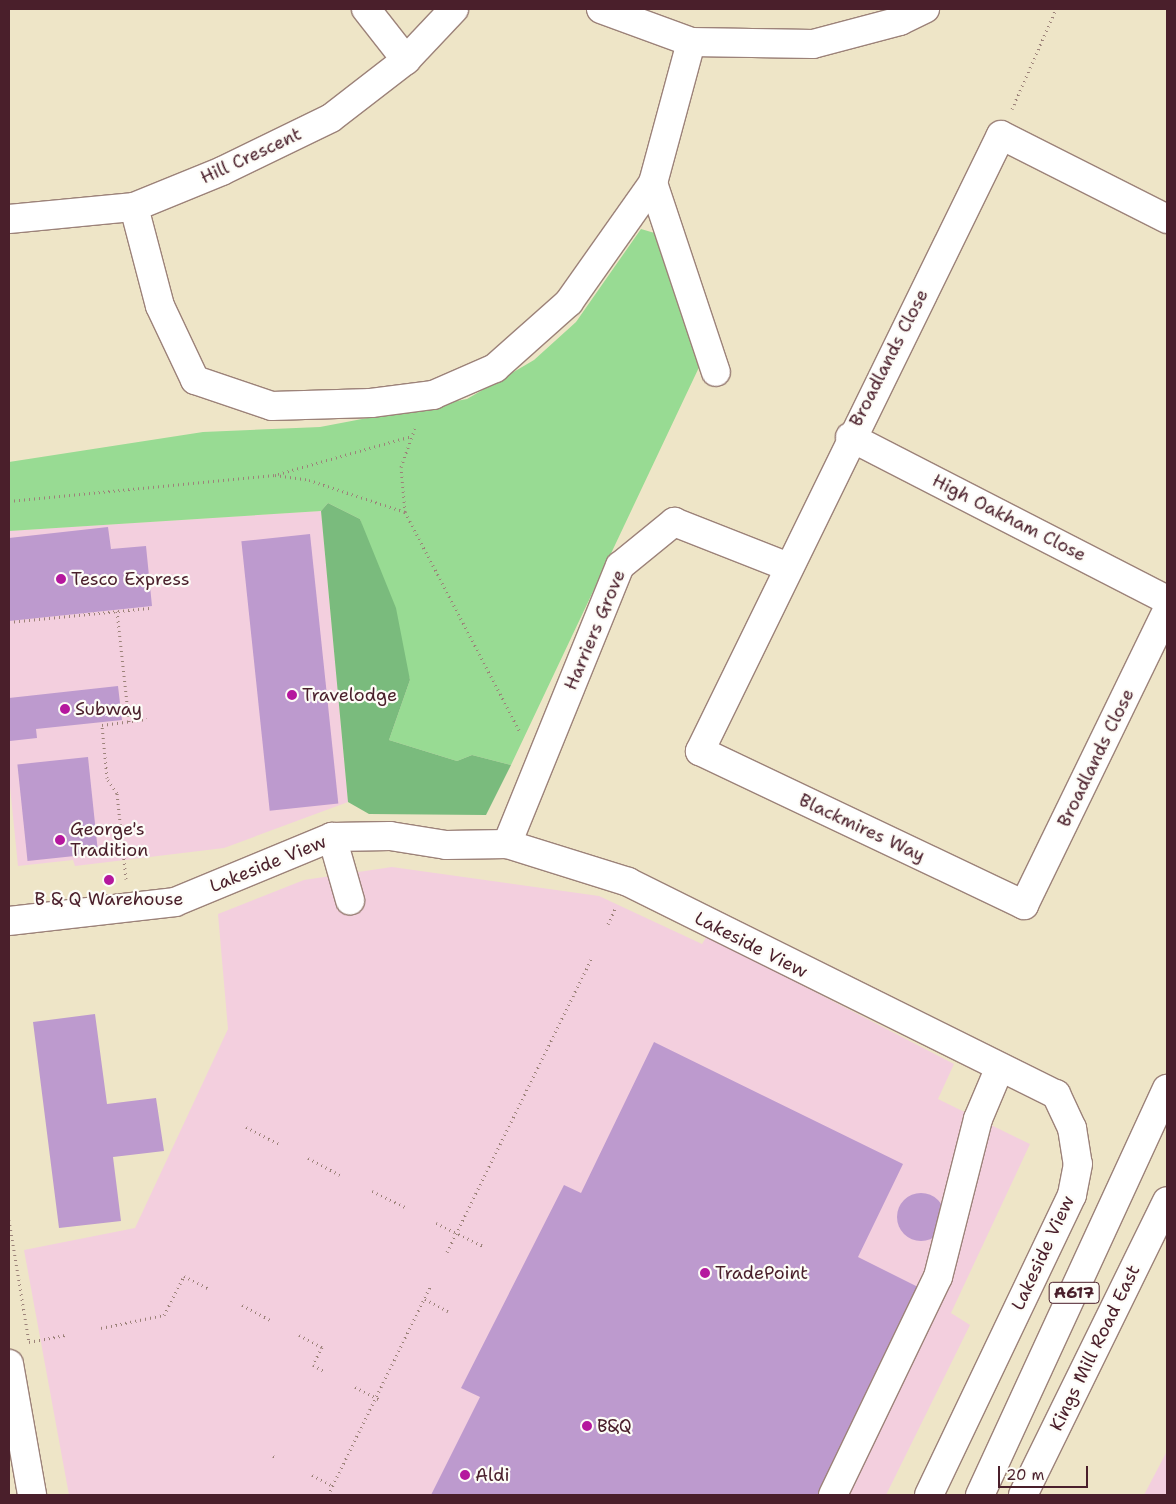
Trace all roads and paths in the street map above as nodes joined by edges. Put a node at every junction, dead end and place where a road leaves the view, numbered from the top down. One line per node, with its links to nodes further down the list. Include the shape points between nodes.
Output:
1 (366, 9): 7 (main road)
2 (454, 9): 7 (main road, Hill Crescent)
3 (601, 9): 6 (main road)
4 (925, 9): 6 (main road, via 900,21 813,44)
5 (1056, 9): 8 (path)
6 (691, 42): 9 (main road)
7 (406, 60): 10 (main road, Hill Crescent, via 331,118 222,171)
8 (1001, 135): 12 (main road); 16 (main road, Broadlands Close)
9 (653, 183): 13 (main road); 14 (main road, via 569,302 531,340 495,368)
10 (134, 206): 11 (main road, Hill Crescent); 14 (main road, via 160,306 195,380 272,406)
11 (9, 218)
12 (1167, 219)
13 (716, 372)
14 (432, 395): 15 (path)
15 (411, 436): 17 (path); 19 (path, via 401,467)
16 (850, 437): 20 (main road, Broadlands Close); 21 (main road, High Oakham Close)
17 (275, 475): 18 (path); 19 (path, via 310,480)
18 (9, 501)
19 (405, 512): 29 (path, via 525,742)
20 (788, 567): 28 (main road, Broadlands Close); 29 (main road, Harriers Grove, via 674,522 620,566)
21 (1167, 600)
22 (149, 608): 23 (path)
23 (117, 611): 25 (path); 27 (path)
24 (1167, 611): 33 (main road, Broadlands Close)
25 (9, 622)
26 (147, 719): 27 (path)
27 (129, 722): 34 (path, via 102,725 108,778 117,793)
28 (700, 751): 33 (main road, Blackmires Way)
29 (542, 758): 31 (main road, Harriers Grove)
30 (332, 837): 31 (main road, Lakeside View, via 390,836 446,845); 32 (main road); 34 (main road, Lakeside View, via 175,902)
31 (507, 844): 37 (main road, Lakeside View, via 628,882)
32 (350, 900)
33 (1024, 905)
34 (129, 907): 35 (main road, Lakeside View)
35 (9, 921)
36 (592, 957): 47 (path)
37 (1000, 1067): 69 (main road, via 978,1119 938,1277); 70 (main road, Lakeside View, via 1056,1094 1072,1128 1078,1164 1072,1195)
38 (1167, 1090): 71 (main road, A617)
39 (246, 1127): 40 (path)
40 (279, 1144)
41 (308, 1158): 42 (path)
42 (340, 1175)
43 (372, 1191): 45 (path)
44 (1167, 1200): 72 (main road, Kings Mill Road East / A617)
45 (405, 1207)
46 (436, 1223): 47 (path)
47 (457, 1233): 48 (path); 49 (path)
48 (483, 1246)
49 (448, 1252)
50 (431, 1285): 52 (path)
51 (208, 1288): 56 (path, via 184,1276 164,1315)
52 (425, 1299): 54 (path); 63 (path)
53 (242, 1305): 55 (path)
54 (448, 1311)
55 (270, 1320)
56 (101, 1328)
57 (65, 1335): 59 (path)
58 (299, 1335): 61 (path, via 322,1347 313,1365)
59 (29, 1342)
60 (9, 1364): 67 (main road)
61 (324, 1370)
62 (356, 1387): 63 (path)
63 (376, 1398): 64 (path); 66 (path)
64 (381, 1400)
65 (312, 1476): 66 (path)
66 (333, 1486): 68 (path)
67 (32, 1495)
68 (328, 1495)
69 (833, 1495)
70 (929, 1495)
71 (980, 1495)
72 (1023, 1495)

